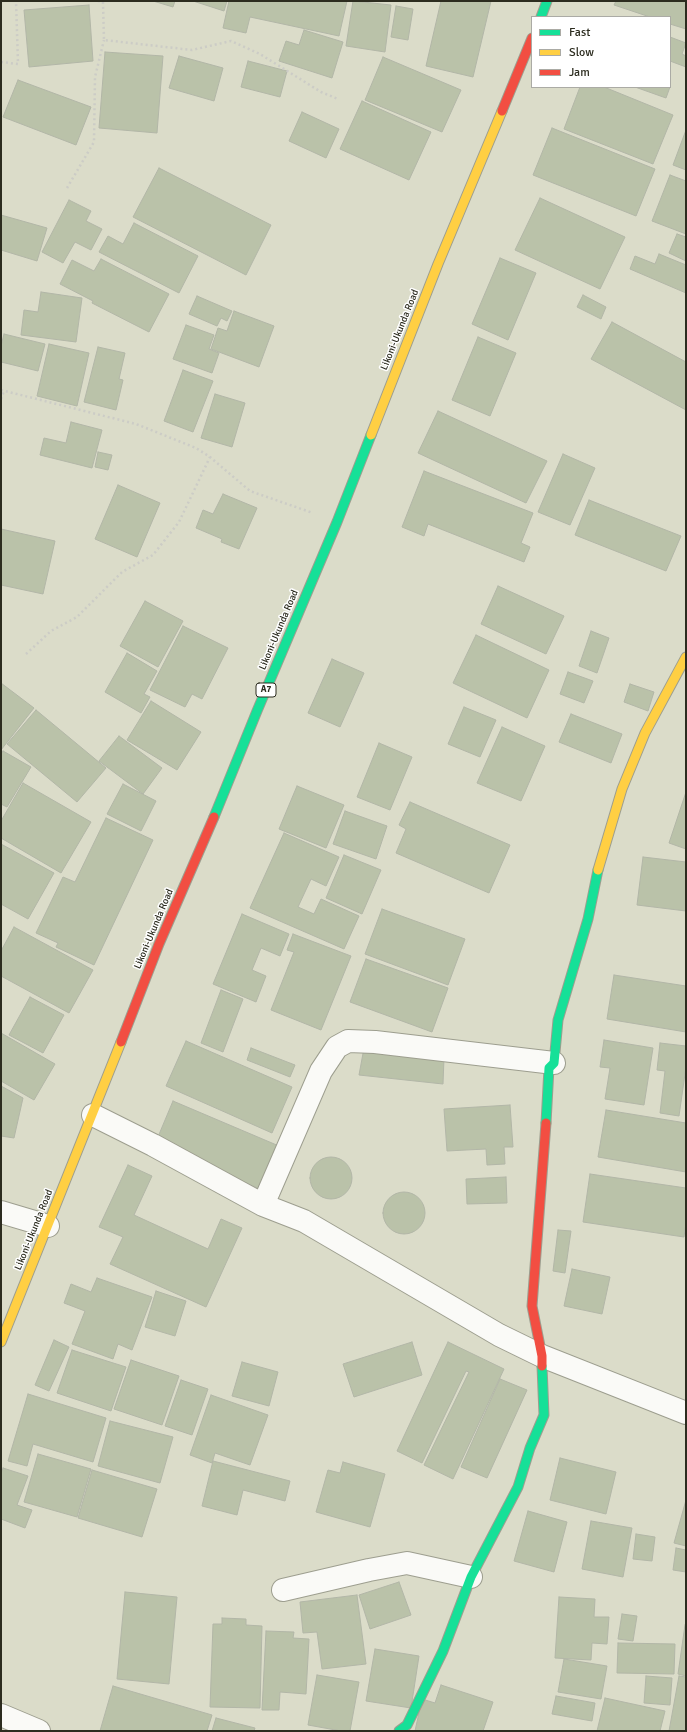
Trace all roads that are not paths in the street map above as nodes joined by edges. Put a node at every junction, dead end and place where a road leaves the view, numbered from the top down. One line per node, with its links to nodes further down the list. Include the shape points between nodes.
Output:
1 (547, 1): 2 (main road)
2 (541, 16)
3 (531, 40): 6 (main road, Likoni-Ukunda Road / A7, via 406,343 337,522 159,944)
4 (686, 657): 5 (main road, via 645,733 622,789 558,1020)
5 (554, 1063): 7 (street, via 348,1041 337,1047 321,1071); 11 (main road, via 549,1068 532,1287 532,1306)
6 (93, 1115): 7 (street, via 154,1144); 9 (main road, Likoni-Ukunda Road / A7)
7 (263, 1205): 11 (street, via 304,1221 499,1335)
8 (1, 1212): 9 (street)
9 (48, 1226): 10 (main road, Likoni-Ukunda Road / A7)
10 (1, 1342)
11 (542, 1356): 12 (street); 13 (main road, via 544,1415 518,1487)
12 (686, 1413)
13 (471, 1577): 14 (street, via 407,1564); 17 (main road, via 443,1651 406,1725)
14 (283, 1590)
15 (1, 1715): 16 (street)
16 (39, 1731)
17 (399, 1731)

